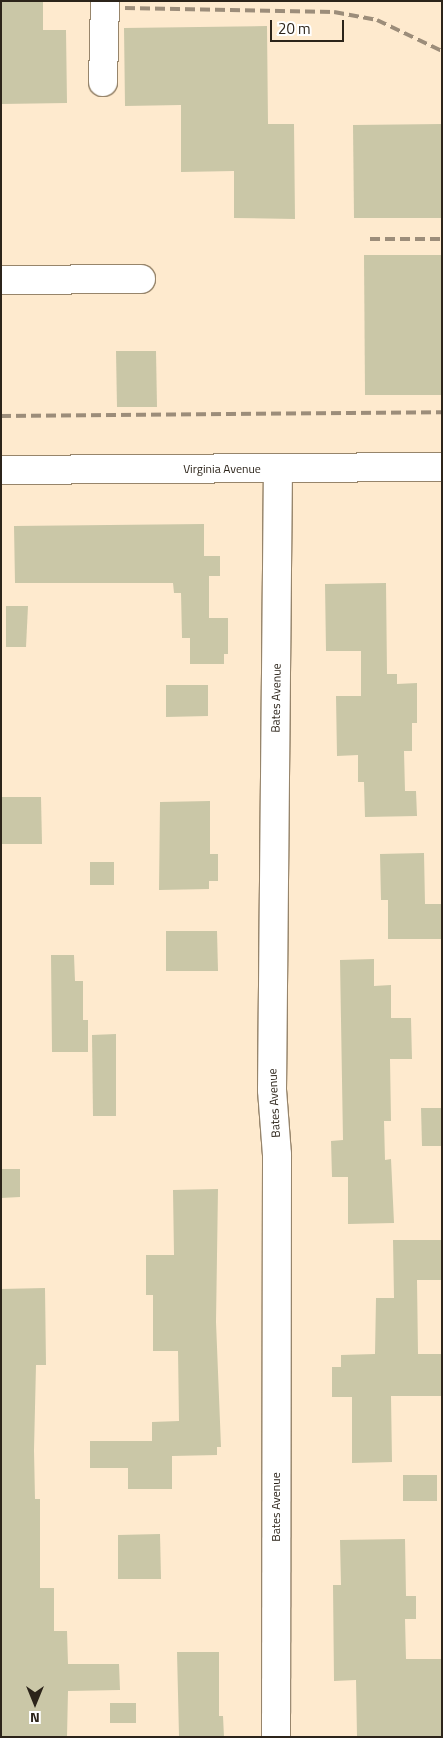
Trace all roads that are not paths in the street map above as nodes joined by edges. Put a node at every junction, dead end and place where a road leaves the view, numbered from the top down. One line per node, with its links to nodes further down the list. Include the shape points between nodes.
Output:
1 (104, 1): 2 (street)
2 (103, 82)
3 (141, 279): 4 (street)
4 (1, 280)
5 (442, 467): 6 (street, Virginia Avenue)
6 (278, 468): 7 (street, Virginia Avenue); 8 (street, Bates Avenue, via 272,1080 277,1155)
7 (1, 470)
8 (276, 1737)

